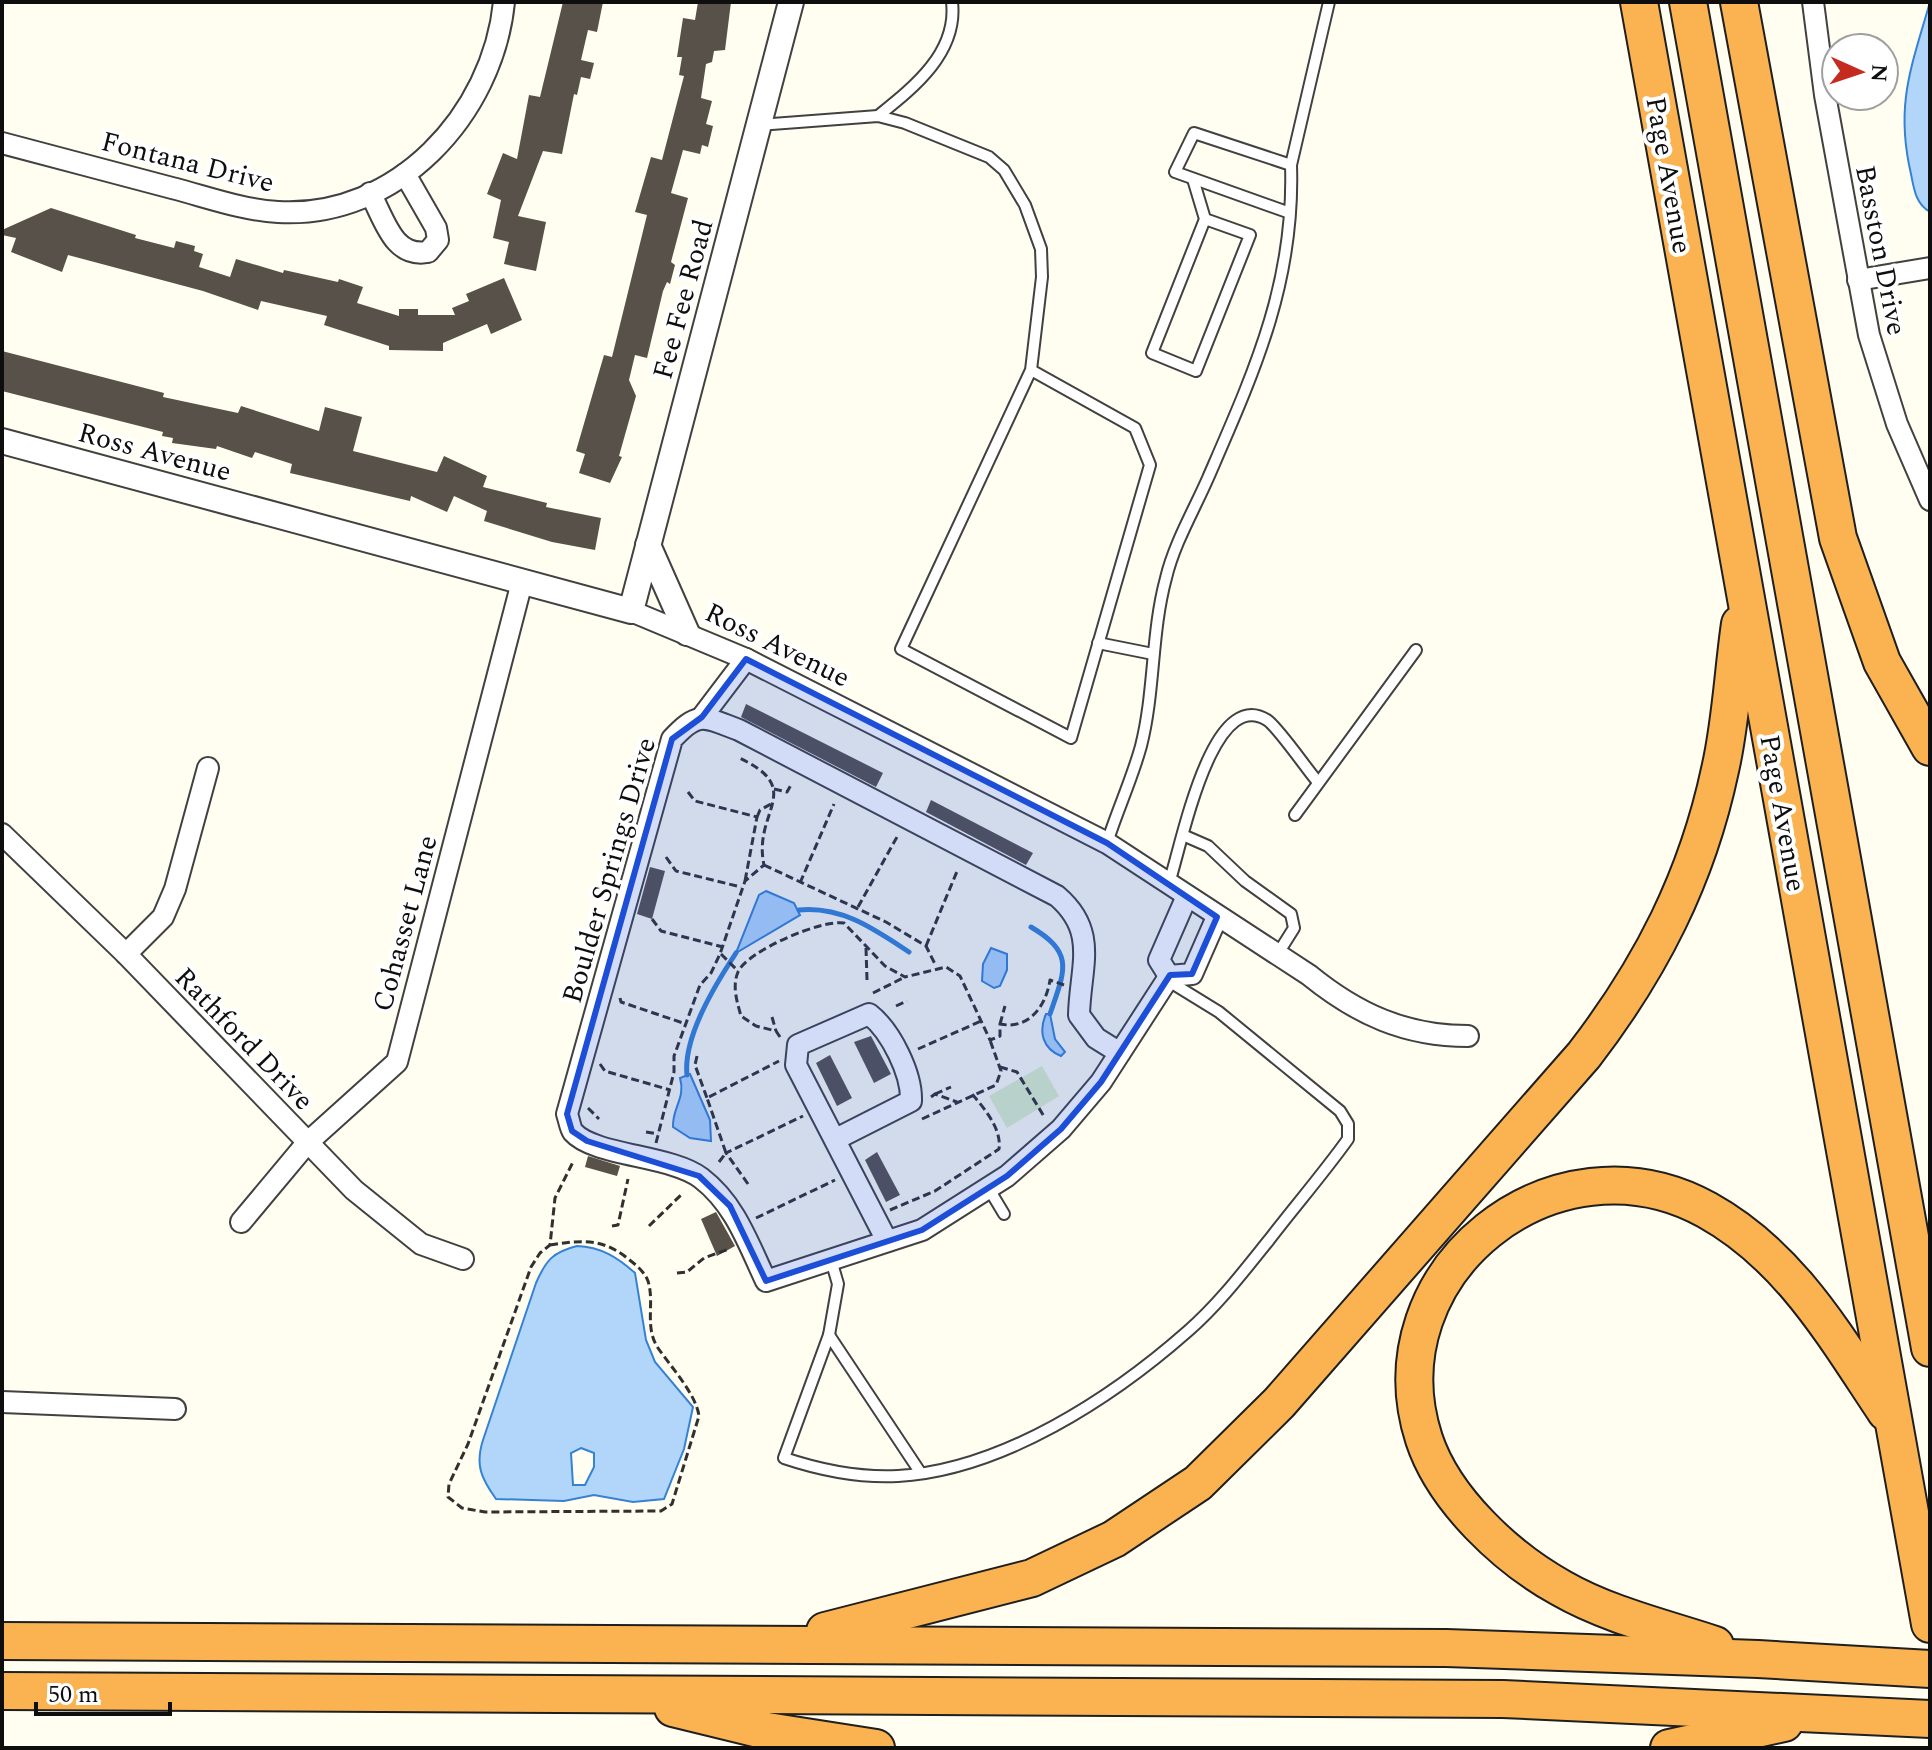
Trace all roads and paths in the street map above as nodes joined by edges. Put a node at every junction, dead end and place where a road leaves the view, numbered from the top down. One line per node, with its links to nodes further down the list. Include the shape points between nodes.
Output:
1 (504, 2): 13 (street, Fontana Drive, via 493,57 466,110 440,147)
2 (791, 2): 10 (street, Fee Fee Road)
3 (952, 2): 9 (lane, via 941,54 916,86)
4 (1329, 2): 12 (lane)
5 (1639, 2): 25 (highway, Page Avenue)
6 (1688, 2): 128 (highway, Page Avenue)
7 (1739, 2): 33 (highway, via 1838,538 1882,662)
8 (1813, 2): 19 (street, Basston Drive)
9 (878, 116): 10 (lane); 20 (lane, via 989,157 1004,170 1025,205 1041,249)
10 (759, 125): 23 (street, Fee Fee Road)
11 (2, 143): 15 (street, Fontana Drive, via 252,209 308,211)
12 (1291, 165): 14 (lane, via 1194,133 1175,172); 16 (lane)
13 (405, 174): 15 (street, Fontana Drive); 15 (street, via 436,228 438,240 428,252 411,255 400,248)
14 (1193, 179): 16 (lane); 17 (lane)
15 (370, 193)
16 (1290, 213): 30 (lane, via 1275,312 1256,369 1166,576)
17 (1205, 219): 17 (lane, via 1152,353 1196,371 1250,235)
18 (1930, 268): 19 (street)
19 (1858, 280): 22 (street, Basston Drive, via 1878,372)
20 (1031, 370): 28 (lane, via 1135,428 1150,465); 28 (lane, via 901,649 1071,738)
21 (2, 441): 24 (street, Ross Avenue)
22 (1930, 500)
23 (648, 545): 26 (street, Fee Fee Road); 27 (street)
24 (522, 582): 26 (street, Ross Avenue); 105 (street, Cohasset Lane, via 397,1062)
25 (1745, 591): 131 (highway, Page Avenue); 135 (highway, via 1721,767 1706,830 1684,895 1655,953 1584,1055 1279,1403 1198,1483 1154,1516 1068,1563 975,1595)
26 (631, 611): 27 (street, Ross Avenue)
27 (687, 633): 31 (street, Ross Avenue)
28 (1098, 643): 30 (lane)
29 (1416, 650): 36 (lane)
30 (1153, 654): 47 (lane, via 1140,747)
31 (746, 659): 32 (street, Boulder Springs Drive); 47 (street, Ross Avenue)
32 (702, 717): 85 (street, via 739,730 1057,896 1082,927 1085,966 1079,1015 1096,1038); 107 (street, Boulder Springs Drive, via 690,720 672,739 567,1114 572,1131 587,1141)
33 (1930, 747)
34 (737, 757): 38 (path, via 763,769)
35 (208, 768): 62 (street, via 163,917)
36 (1317, 781): 42 (lane); 45 (lane, via 1269,720 1252,714 1234,717 1217,738)
37 (792, 783): 38 (path, via 787,792)
38 (774, 789): 40 (path)
39 (688, 792): 43 (path, via 695,801)
40 (773, 803): 43 (path); 49 (path, via 762,839)
41 (834, 804): 52 (path)
42 (1295, 815)
43 (757, 817): 51 (path)
44 (2, 834): 62 (street, Rathford Drive)
45 (1185, 836): 53 (lane); 64 (lane, via 1208,846 1291,914 1294,928)
46 (897, 837): 56 (path)
47 (1107, 843): 53 (street, Ross Avenue)
48 (666, 857): 54 (path, via 676,871)
49 (764, 865): 51 (path); 52 (path)
50 (958, 869): 59 (path)
51 (745, 881): 54 (path)
52 (800, 883): 56 (path)
53 (1169, 883): 55 (street, Ross Avenue)
54 (743, 888): 60 (path)
55 (1187, 896): 57 (street, Ross Avenue); 68 (street, via 1159,960)
56 (857, 908): 59 (path)
57 (1217, 917): 64 (street, Ross Avenue); 68 (street, via 1192,974)
58 (652, 919): 60 (path, via 661,931)
59 (926, 946): 65 (path)
60 (723, 947): 63 (path)
61 (866, 947): 66 (path, via 844,923 835,921 811,927 750,958); 67 (path); 69 (path)
62 (126, 954): 105 (street, Rathford Drive)
63 (720, 954): 66 (path); 79 (path, via 700,985)
64 (1277, 955): 81 (street, Ross Avenue, via 1381,1022 1418,1033)
65 (936, 967): 67 (path); 77 (path, via 960,976)
66 (738, 971): 80 (path, via 735,991 741,1016)
67 (905, 977): 72 (path)
68 (1168, 978): 85 (street); 132 (lane, via 1219,1012 1340,1111 1348,1124 1348,1139 1189,1331 1053,1428 999,1452)
69 (867, 980)
70 (1067, 986): 78 (path, via 1050,980 1041,1007 1029,1019 1012,1027)
71 (615, 993): 79 (path, via 621,1002)
72 (873, 993)
73 (907, 1001): 74 (path)
74 (896, 1006)
75 (1005, 1006): 78 (path)
76 (772, 1017): 80 (path)
77 (982, 1021): 83 (path); 84 (path)
78 (1000, 1024): 83 (path, via 1000,1036)
79 (687, 1025): 91 (path, via 674,1056)
80 (776, 1031): 82 (path)
81 (1468, 1036)
82 (782, 1040)
83 (990, 1040): 89 (path)
84 (917, 1049)
85 (1120, 1053): 113 (street, via 1061,1129)
86 (697, 1056): 94 (path, via 695,1065)
87 (598, 1061): 91 (path, via 605,1071)
88 (779, 1061): 94 (path)
89 (1000, 1067): 93 (path, via 996,1085); 101 (path, via 1017,1072)
90 (951, 1087): 92 (path)
91 (670, 1090): 103 (path)
92 (935, 1094): 95 (path); 96 (path)
93 (972, 1094): 96 (path); 115 (path, via 986,1111 999,1149 935,1191)
94 (707, 1098): 106 (path)
95 (926, 1099)
96 (957, 1102): 100 (path)
97 (585, 1106): 99 (path)
98 (806, 1114): 106 (path)
99 (599, 1119)
100 (922, 1119)
101 (1049, 1123)
102 (646, 1132): 103 (path)
103 (658, 1134): 107 (path)
104 (836, 1139): 104 (street, via 796,1065 798,1045 869,1014 886,1031 911,1087 911,1101); 121 (street)
105 (307, 1143): 117 (street, Cohasset Lane); 124 (street, Rathford Drive, via 395,1225 421,1244)
106 (726, 1153): 109 (path); 112 (path)
107 (651, 1159): 125 (street, Boulder Springs Drive, via 699,1176 730,1206 766,1281)
108 (573, 1162): 122 (path, via 555,1198)
109 (719, 1162)
110 (628, 1179): 119 (path, via 618,1225)
111 (835, 1180): 118 (path)
112 (748, 1184)
113 (989, 1189): 116 (lane); 121 (street, via 940,1222)
114 (681, 1195): 120 (path)
115 (890, 1210)
116 (1004, 1214)
117 (241, 1222)
118 (749, 1222)
119 (612, 1226)
120 (649, 1226)
121 (887, 1241): 125 (street)
122 (550, 1245): 122 (path, via 531,1267 448,1497 462,1508 485,1512 661,1511 672,1504 699,1416 697,1402 676,1378 650,1328 648,1281 639,1267 602,1242)
123 (729, 1249): 126 (path)
124 (463, 1259)
125 (831, 1260): 127 (lane, via 838,1284)
126 (677, 1273)
127 (829, 1335): 132 (lane); 132 (lane, via 784,1458 823,1471 898,1476)
128 (1930, 1348)
129 (2, 1402): 130 (street)
130 (175, 1409)
131 (1894, 1425): 133 (highway, Page Avenue); 136 (highway, via 1798,1285 1738,1232 1673,1195 1608,1186 1544,1196 1486,1230 1462,1253 1442,1284 1418,1351 1418,1414 1436,1466 1467,1509 1514,1554 1562,1588 1618,1613)
132 (920, 1472)
133 (1927, 1608)
134 (2, 1641): 135 (highway)
135 (771, 1644): 136 (highway, via 1446,1648)
136 (1758, 1659): 137 (highway)
137 (1930, 1669)
138 (2, 1691): 139 (highway)
139 (613, 1694): 140 (highway, via 1503,1699); 142 (highway, via 767,1731)
140 (1832, 1713): 141 (highway); 143 (highway)
141 (1930, 1719)
142 (876, 1748)
143 (1669, 1748)

